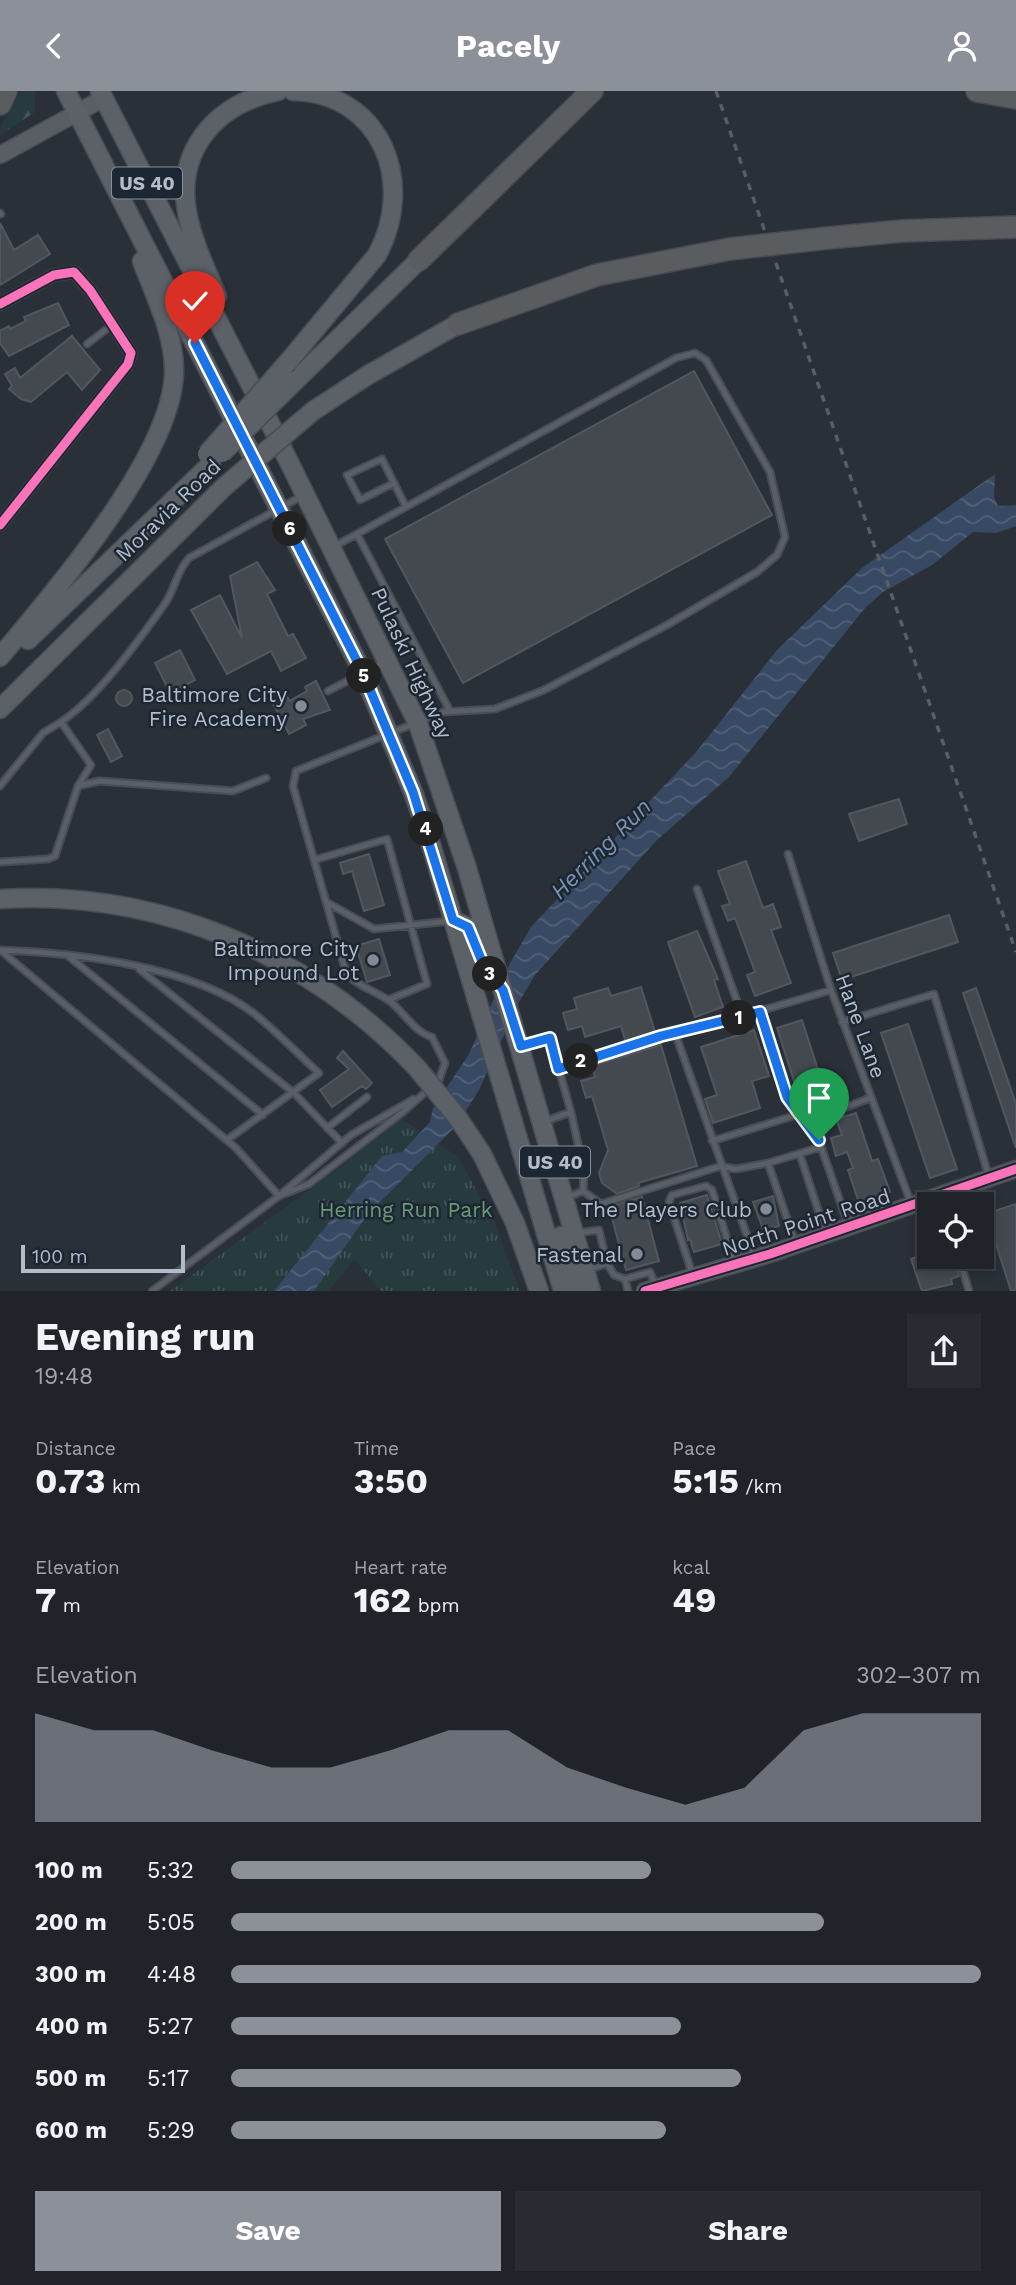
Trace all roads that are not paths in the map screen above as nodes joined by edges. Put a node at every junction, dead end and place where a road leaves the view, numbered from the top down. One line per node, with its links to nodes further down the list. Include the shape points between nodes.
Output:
1 (6, 91): 9 (highway)
2 (66, 91): 10 (main road, US 40)
3 (278, 91): 19 (main road, via 241,102 210,125 197,144 186,184 189,224)
4 (293, 91): 20 (main road, bridge, via 338,102 370,127 383,146 395,189 394,213 377,254)
5 (592, 91): 14 (highway)
6 (977, 91): 8 (highway)
7 (102, 95): 10 (street); 19 (main road, Pulaski Highway / US 40)
8 (1016, 98)
9 (0, 104)
10 (77, 113): 11 (street); 12 (main road, US 40)
11 (0, 155)
12 (110, 179): 23 (main road, US 40); 28 (main road, via 167,334 173,388 160,427 123,496 62,583)
13 (1016, 227): 17 (highway, bridge, via 902,231 730,249 597,275)
14 (419, 260): 20 (main road, bridge)
15 (0, 304): 16 (street, via 68,271 77,273)
16 (113, 324): 18 (lane); 25 (street, via 131,353 124,369)
17 (458, 324): 33 (main road, Moravia Road, bridge, via 313,411 223,487)
18 (87, 344)
19 (260, 403): 22 (main road, Pulaski Highway / US 40)
20 (209, 459): 30 (main road, Moravia Road)
21 (394, 483): 21 (lane, via 382,459 348,475 360,500); 24 (lane)
22 (304, 494): 23 (lane); 27 (main road, Pulaski Highway / US 40)
23 (280, 507): 31 (main road, US 40); 35 (lane, via 189,558 165,604 88,699)
24 (406, 507): 26 (lane); 34 (lane, via 676,358 695,353 706,360 770,472 782,514 785,537 777,555 757,572 544,690 495,709)
25 (0, 525)
26 (357, 534): 27 (lane); 34 (lane)
27 (331, 548): 29 (main road, Pulaski Highway / US 40)
28 (0, 657)
29 (388, 660): 31 (lane); 36 (main road, Pulaski Highway / US 40)
30 (0, 667)
31 (363, 673): 32 (lane); 37 (main road, US 40)
32 (328, 691)
33 (0, 709)
34 (450, 711): 36 (lane)
35 (61, 722): 39 (lane, via 43,733); 40 (lane, via 90,765)
36 (418, 724): 37 (lane); 50 (main road, Pulaski Highway / US 40, via 452,820)
37 (390, 735): 42 (lane, via 296,771 293,786); 47 (main road, US 40)
38 (266, 778): 40 (lane, via 233,792 99,781)
39 (0, 786)
40 (78, 786): 43 (lane, via 55,856)
41 (788, 854): 52 (lane, Hane Lane)
42 (313, 860): 45 (lane); 48 (lane, via 387,839)
43 (0, 862)
44 (697, 889): 55 (lane)
45 (324, 897): 48 (lane, via 330,906 374,929); 53 (lane, via 346,972 351,980)
46 (0, 899): 97 (main road, bridge, via 57,898 124,906 223,934 327,989 374,1025 458,1118 482,1154 515,1223)
47 (453, 920): 48 (lane); 50 (main road, via 468,927); 60 (main road, US 40)
48 (411, 925): 53 (lane, via 427,983)
49 (64, 953): 51 (lane); 67 (lane); 71 (lane, via 0,950)
50 (491, 966): 58 (main road, Pulaski Highway / US 40)
51 (136, 967): 61 (lane); 61 (lane, via 207,988 255,1014 319,1073)
52 (831, 990): 54 (lane); 56 (lane, Hane Lane)
53 (388, 1000): 62 (lane, via 424,1035 432,1037 443,1054 443,1072)
54 (760, 1012): 55 (lane); 66 (lane, via 787,1097)
55 (743, 1017): 57 (lane)
56 (842, 1022): 64 (lane, Hane Lane); 79 (lane, via 934,994)
57 (675, 1033): 59 (lane); 72 (lane)
58 (519, 1039): 59 (lane, via 550,1038); 68 (main road, Pulaski Highway / US 40)
59 (558, 1069): 65 (lane)
60 (503, 1086): 98 (main road, US 40); 99 (main road, via 541,1170)
61 (294, 1093): 67 (lane); 70 (lane)
62 (425, 1093): 73 (lane); 81 (lane, via 309,1184)
63 (367, 1097): 70 (lane)
64 (870, 1098): 69 (lane); 83 (lane, Hane Lane)
65 (571, 1112): 68 (lane); 80 (lane, via 584,1171)
66 (800, 1114): 69 (lane); 72 (lane)
67 (263, 1115): 71 (lane)
68 (543, 1122): 82 (main road, Pulaski Highway / US 40)
69 (807, 1122): 74 (lane)
70 (327, 1128): 73 (lane)
71 (227, 1140): 81 (lane)
72 (712, 1141): 77 (lane)
73 (342, 1143): 81 (lane)
74 (821, 1147): 75 (lane); 84 (lane)
75 (800, 1155): 76 (lane); 86 (lane)
76 (768, 1163): 77 (lane, via 736,1169); 87 (lane)
77 (721, 1166): 80 (lane, via 601,1204); 88 (lane)
78 (1016, 1170): 79 (street, North Point Road)
79 (990, 1181): 83 (street, North Point Road)
80 (583, 1191): 82 (lane)
81 (279, 1196): 96 (lane)
82 (566, 1198): 85 (main road, Pulaski Highway / US 40)
83 (912, 1206): 84 (street, North Point Road)
84 (849, 1227): 86 (street, North Point Road)
85 (576, 1233): 89 (lane, via 599,1230); 92 (main road, Pulaski Highway / US 40)
86 (827, 1234): 87 (street, North Point Road)
87 (796, 1245): 88 (street, North Point Road)
88 (755, 1258): 90 (street, North Point Road)
89 (607, 1263): 92 (lane); 94 (lane, via 614,1275)
90 (735, 1263): 93 (street, North Point Road); 93 (lane, via 712,1190 706,1186 672,1195 669,1202)
91 (963, 1269): 102 (lane)
92 (586, 1271): 100 (main road, Pulaski Highway / US 40)
93 (693, 1276): 95 (street, North Point Road)
94 (625, 1279): 95 (lane, via 650,1272); 101 (lane)
95 (650, 1289)
96 (152, 1291)
97 (539, 1291)
98 (563, 1291)
99 (579, 1291)
100 (591, 1291)
101 (628, 1291)
102 (969, 1291)

